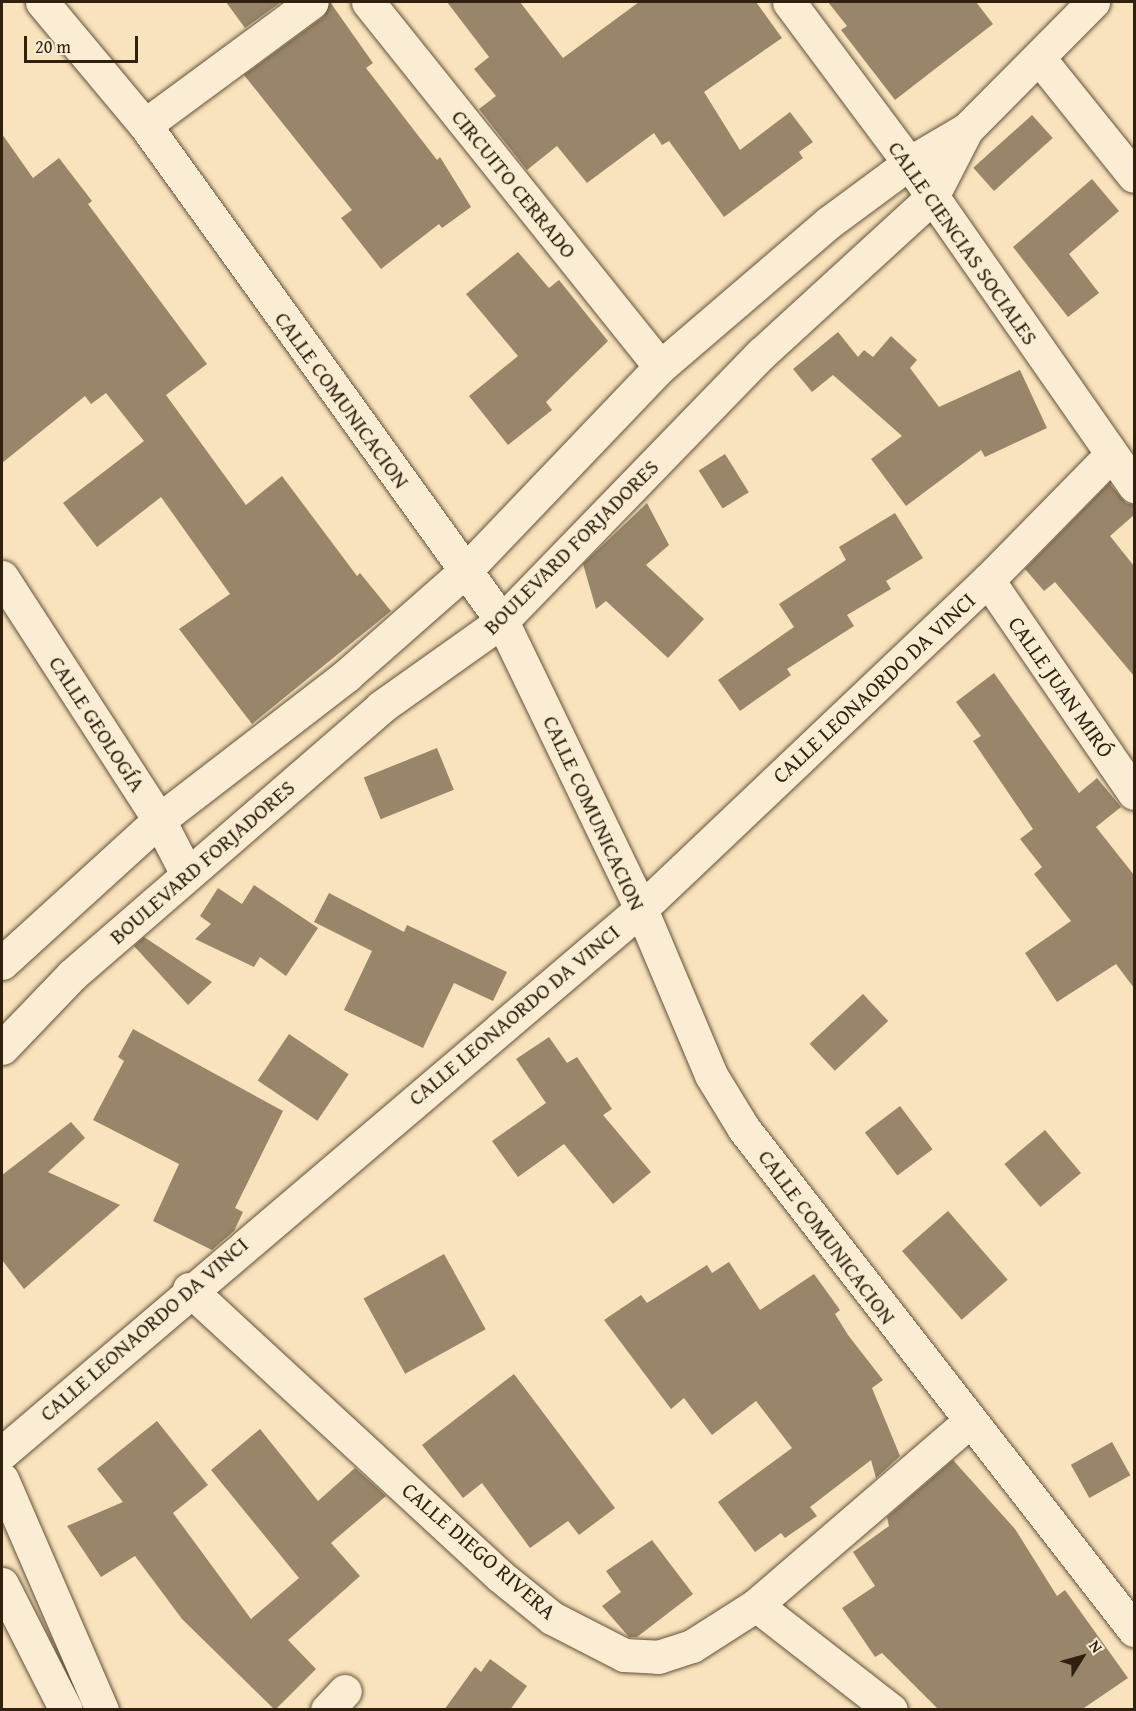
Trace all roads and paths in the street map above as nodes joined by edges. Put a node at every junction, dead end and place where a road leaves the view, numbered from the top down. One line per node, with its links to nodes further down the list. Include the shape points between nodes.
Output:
1 (42, 2): 7 (street, CALLE COMUNICACION)
2 (312, 2): 7 (street)
3 (368, 2): 12 (street, CIRCUITO CERRADO)
4 (789, 2): 9 (street, CALLE CIENCIAS SOCIALES)
5 (1093, 2): 6 (street, BOULEVARD FORJADORES)
6 (1039, 58): 8 (street, BOULEVARD FORJADORES); 10 (street)
7 (145, 125): 15 (street, CALLE COMUNICACION)
8 (967, 129): 9 (street, BOULEVARD FORJADORES); 11 (street, BOULEVARD FORJADORES)
9 (909, 163): 11 (street, CALLE CIENCIAS SOCIALES); 12 (street, BOULEVARD FORJADORES, via 828,223)
10 (1134, 176)
11 (932, 197): 13 (street, CALLE CIENCIAS SOCIALES); 18 (street, BOULEVARD FORJADORES, via 762,353)
12 (660, 367): 15 (street, BOULEVARD FORJADORES)
13 (1111, 454): 14 (street, CALLE CIENCIAS SOCIALES); 17 (street, CALLE LEONAORDO DA VINCI)
14 (1134, 486)
15 (465, 571): 18 (street, CALLE COMUNICACION); 20 (street, BOULEVARD FORJADORES, via 347,675)
16 (2, 577): 20 (street, CALLE GEOLOGÍA)
17 (988, 580): 19 (street, CALLE JUAN MIRÓ); 22 (street, CALLE LEONAORDO DA VINCI)
18 (502, 621): 21 (street, BOULEVARD FORJADORES, via 381,707); 22 (street, CALLE COMUNICACION)
19 (1134, 793)
20 (159, 820): 21 (street, CALLE GEOLOGÍA); 23 (street, BOULEVARD FORJADORES)
21 (187, 874): 24 (street, BOULEVARD FORJADORES, via 72,975)
22 (640, 909): 25 (street, CALLE LEONAORDO DA VINCI); 26 (street, CALLE COMUNICACION, via 711,1075 744,1129)
23 (2, 963)
24 (2, 1048)
25 (189, 1289): 27 (street, CALLE LEONAORDO DA VINCI); 30 (street, CALLE DIEGO RIVERA, via 500,1576 552,1618 593,1641 624,1655 658,1657 692,1646)
26 (969, 1422): 30 (street, CALLE DIEGO RIVERA); 31 (street, CALLE COMUNICACION)
27 (2, 1453)
28 (2, 1479): 33 (street)
29 (2, 1584): 32 (street)
30 (756, 1605): 34 (street)
31 (1134, 1630)
32 (66, 1710)
33 (102, 1710)
34 (891, 1710)

